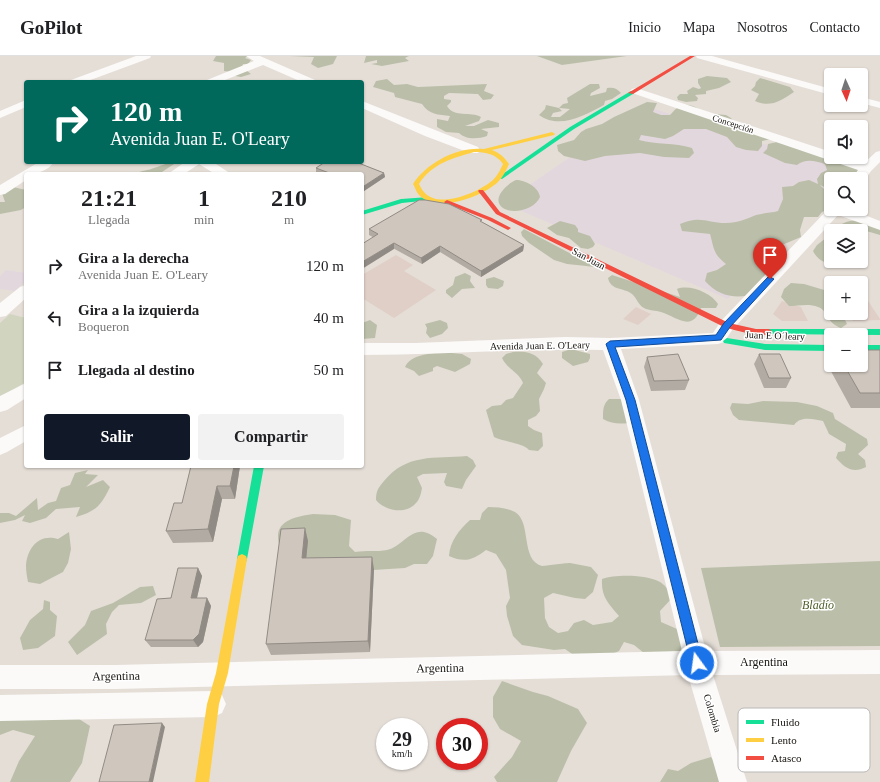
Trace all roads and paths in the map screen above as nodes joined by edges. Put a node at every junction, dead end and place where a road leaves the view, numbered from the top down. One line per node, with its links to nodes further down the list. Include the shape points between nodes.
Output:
1 (146, 56): 6 (street)
2 (251, 56): 5 (street)
3 (693, 56): 10 (main road)
4 (701, 56): 9 (street)
5 (263, 61): 7 (street); 8 (street)
6 (80, 80)
7 (216, 80)
8 (306, 80)
9 (824, 90)
10 (636, 91): 16 (main road); 20 (street, Concepción)
11 (868, 102): 14 (street)
12 (24, 104): 15 (street)
13 (364, 105): 17 (street)
14 (880, 105)
15 (0, 115)
16 (572, 128): 19 (main road, via 535,140); 34 (main road)
17 (429, 133): 18 (street); 22 (street)
18 (474, 150): 19 (main road); 22 (main road)
19 (486, 150): 34 (main road, via 502,157 506,164)
20 (824, 154)
21 (880, 155): 27 (street)
22 (450, 158): 33 (main road)
23 (44, 164): 28 (street)
24 (191, 164): 29 (street)
25 (207, 164): 30 (street)
26 (854, 164): 27 (street, Concepción)
27 (866, 168): 31 (street)
28 (30, 172)
29 (178, 172)
30 (221, 172)
31 (863, 172)
32 (24, 175): 36 (street)
33 (420, 176): 35 (main road); 39 (main road, via 416,187)
34 (500, 178): 37 (main road)
35 (407, 182)
36 (0, 191)
37 (481, 191): 40 (main road); 51 (main road, San Juan, via 498,213)
38 (381, 196): 41 (main road)
39 (428, 199): 40 (main road); 42 (main road, via 401,201)
40 (447, 202): 46 (main road)
41 (364, 207)
42 (364, 212)
43 (830, 216): 51 (street)
44 (854, 216): 45 (street)
45 (880, 226)
46 (517, 233)
47 (24, 291): 48 (street)
48 (3, 305): 49 (street)
49 (24, 307)
50 (700, 328): 51 (main road)
51 (723, 332): 52 (main road, Avenida Juan E. O'Leary); 53 (street, Avenida Juan E. O'Leary); 54 (main road, Juan E O´leary, via 739,344 756,347)
52 (880, 332)
53 (610, 344): 57 (street, Avenida Juan E. O'Leary); 64 (street, Colombia, via 630,400)
54 (824, 348)
55 (868, 348): 56 (main road)
56 (880, 348)
57 (364, 349)
58 (24, 391): 59 (street)
59 (0, 405)
60 (24, 433): 61 (street)
61 (0, 447)
62 (259, 468): 65 (main road)
63 (880, 662): 64 (street, Argentina)
64 (697, 663): 65 (street, Argentina); 70 (street, Colombia)
65 (222, 673): 66 (street, Argentina, via 116,677); 67 (main road)
66 (0, 676)
67 (213, 704): 68 (street); 69 (main road)
68 (0, 708)
69 (202, 782)
70 (733, 782)

